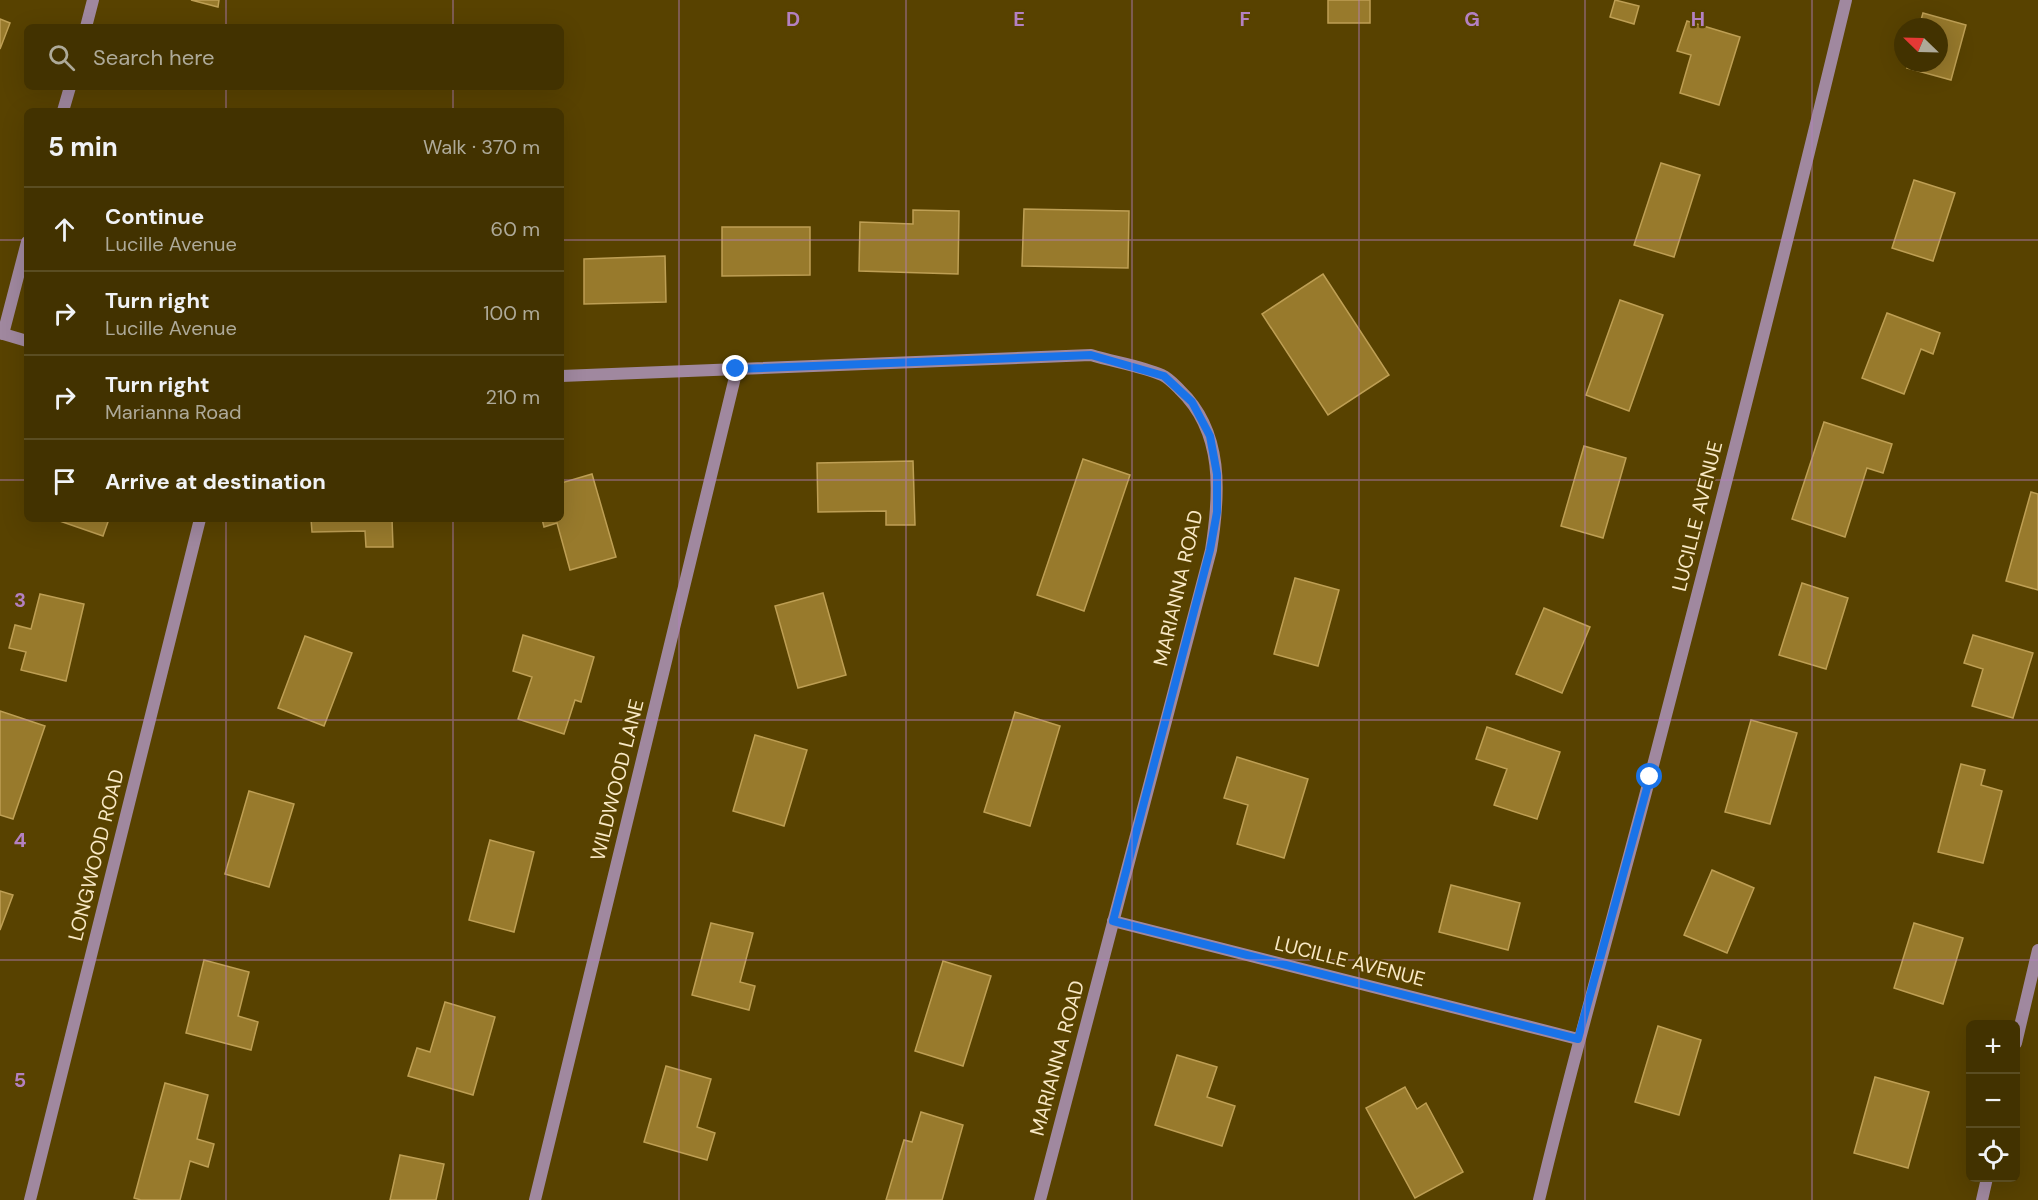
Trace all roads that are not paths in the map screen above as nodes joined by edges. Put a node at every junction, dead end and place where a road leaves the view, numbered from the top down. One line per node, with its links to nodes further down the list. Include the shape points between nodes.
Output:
1 (93, 0): 3 (street)
2 (1846, 0): 15 (street, LUCILLE AVENUE, via 1721,504)
3 (87, 24)
4 (69, 90): 5 (street)
5 (64, 108)
6 (24, 252): 7 (street)
7 (1, 333): 8 (street)
8 (24, 340)
9 (736, 369): 10 (street, MARIANNA ROAD); 12 (street, MARIANNA ROAD, via 1091,355 1164,376 1192,402 1210,436 1217,474 1217,512); 18 (street, WILDWOOD LANE)
10 (564, 376)
11 (199, 522): 17 (street, LONGWOOD ROAD)
12 (1113, 921): 15 (street, LUCILLE AVENUE); 19 (street, MARIANNA ROAD)
13 (2038, 950): 14 (street)
14 (2020, 1026)
15 (1578, 1039): 20 (street, LUCILLE AVENUE)
16 (1986, 1182): 21 (street)
17 (30, 1200)
18 (535, 1200)
19 (1040, 1200)
20 (1539, 1200)
21 (1982, 1200)

